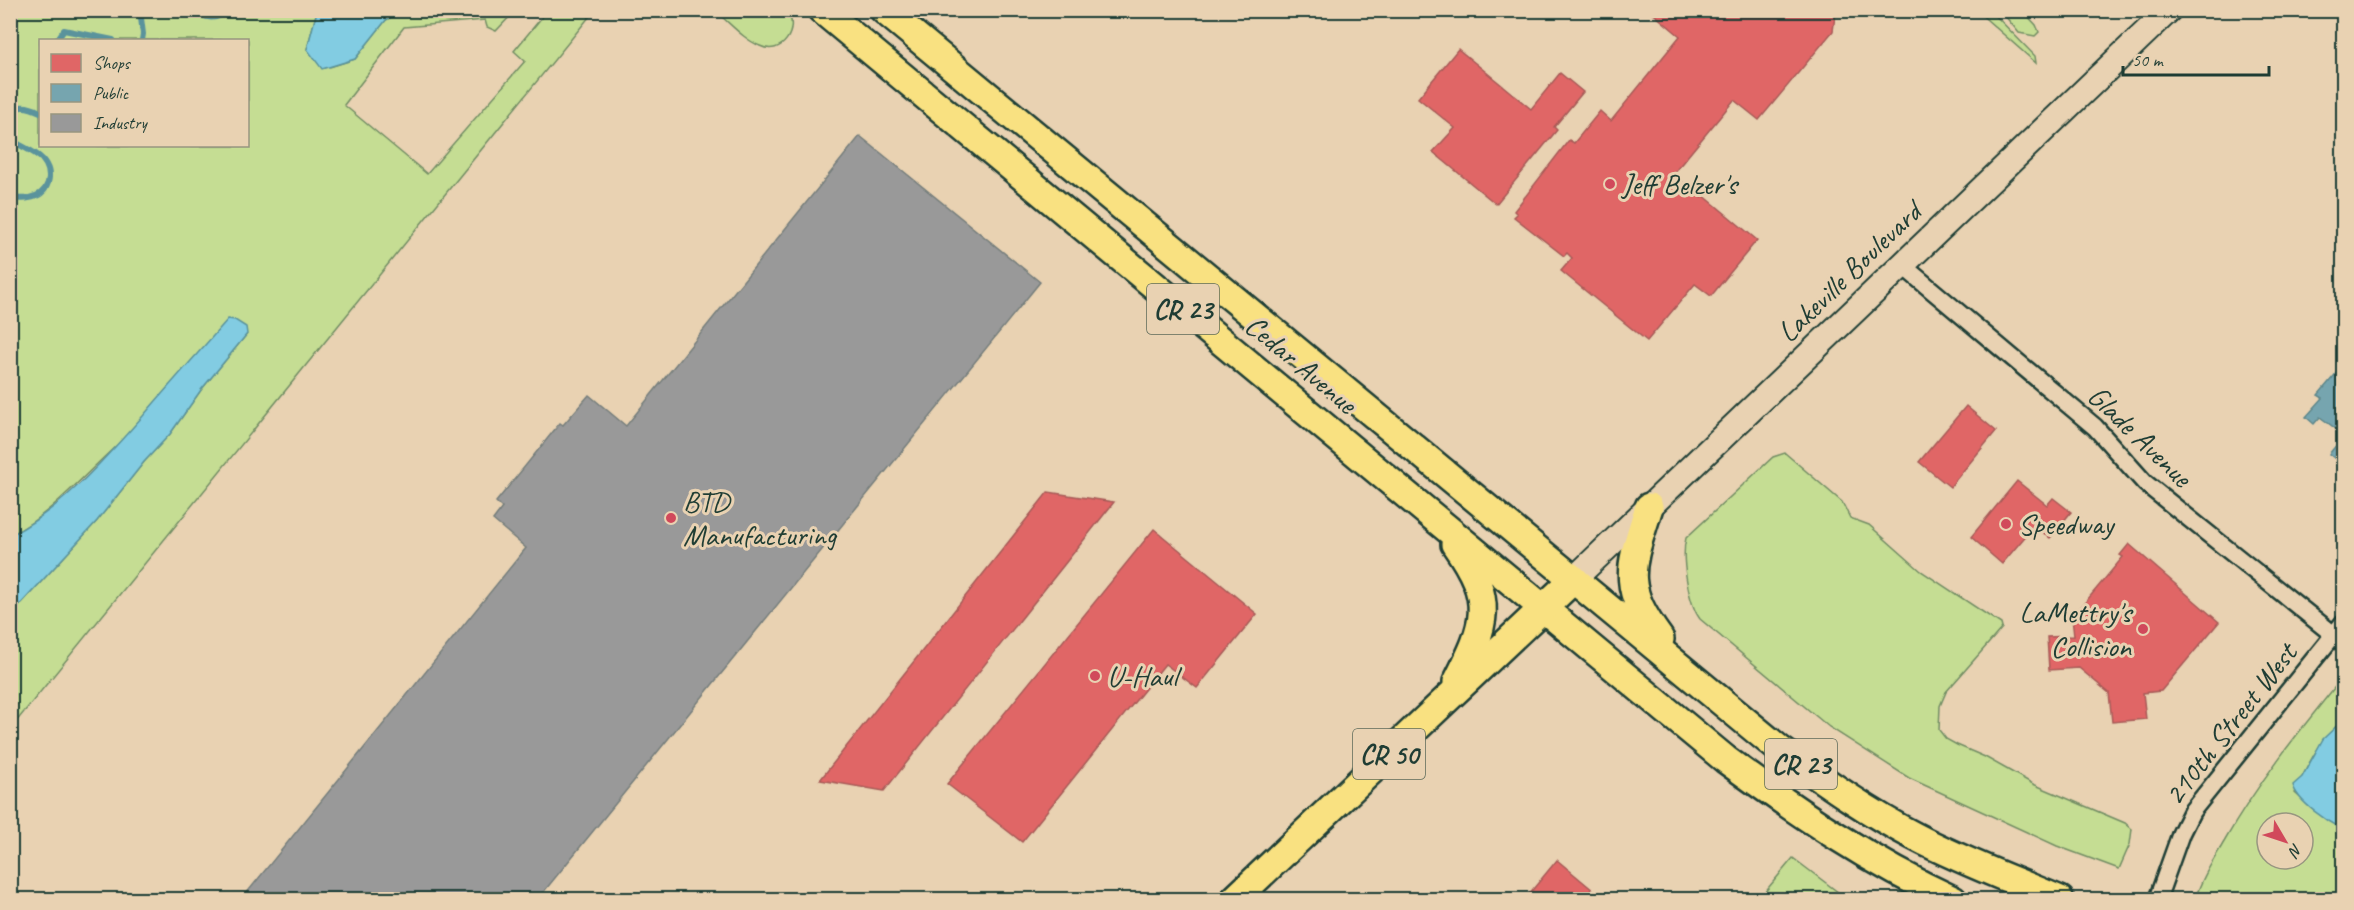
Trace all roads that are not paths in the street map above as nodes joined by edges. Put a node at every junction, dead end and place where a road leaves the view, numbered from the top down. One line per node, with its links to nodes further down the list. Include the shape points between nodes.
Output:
1 (822, 10): 6 (main road, Cedar Avenue / CR 23)
2 (884, 10): 7 (main road, Cedar Avenue / CR 23)
3 (2169, 10): 4 (street, Lakeville Boulevard)
4 (1902, 266): 5 (street, Lakeville Boulevard); 9 (street, Glade Avenue, via 2096,427 2145,483)
5 (1649, 507): 7 (street, Lakeville Boulevard); 10 (main road, via 1634,555 1631,580 1642,614)
6 (1438, 521): 8 (main road, Cedar Avenue / CR 23); 11 (main road, via 1472,569 1484,610 1481,632)
7 (1574, 579): 8 (main road, CR 50); 10 (main road, CR 23)
8 (1544, 608): 11 (main road, CR 50); 13 (main road, CR 23, via 1725,759 1797,812 1865,855)
9 (2340, 633): 15 (street, 210th Street West, via 2192,811)
10 (1682, 669): 14 (main road, CR 23, via 1779,749 1855,801 1941,849)
11 (1450, 698): 12 (main road, CR 50)
12 (1234, 900)
13 (1953, 900)
14 (2060, 900)
15 (2157, 900)

